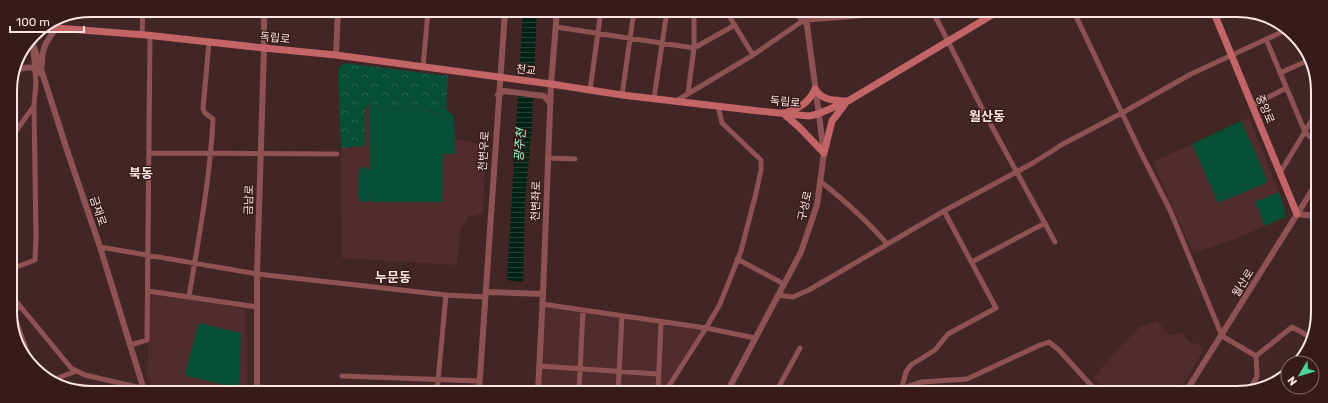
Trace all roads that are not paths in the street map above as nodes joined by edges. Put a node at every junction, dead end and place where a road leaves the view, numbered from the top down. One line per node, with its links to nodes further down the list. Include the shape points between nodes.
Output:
1 (143, 17): 25 (street)
2 (264, 17): 34 (street, 금남로)
3 (338, 17): 36 (street)
4 (427, 17): 40 (street)
5 (505, 17): 45 (street, 천변우로)
6 (557, 17): 21 (street, 천변좌로)
7 (600, 17): 24 (street)
8 (633, 17): 27 (street)
9 (666, 17): 32 (street)
10 (694, 17): 35 (street)
11 (729, 17): 20 (street)
12 (800, 17): 18 (street)
13 (816, 17): 18 (street)
14 (936, 17): 30 (street)
15 (989, 17): 30 (main road, 독립로)
16 (1076, 17): 61 (street)
17 (1216, 17): 38 (main road, 중앙로)
18 (804, 20): 37 (street); 48 (street, 구성로, via 808,32)
19 (57, 25): 25 (main road, 독립로)
20 (735, 25): 35 (street); 37 (street)
21 (556, 27): 24 (street); 46 (street, 천변좌로)
22 (52, 28): 44 (street, via 42,53)
23 (1282, 32): 28 (street)
24 (597, 33): 27 (street); 49 (street)
25 (142, 34): 26 (main road, 독립로)
26 (150, 35): 29 (main road, 독립로); 67 (street)
27 (630, 39): 32 (street); 51 (street)
28 (1266, 39): 38 (street); 43 (street)
29 (209, 42): 34 (main road, 독립로); 68 (street, via 203,109 212,119)
30 (948, 42): 55 (main road, 독립로); 74 (street)
31 (33, 44): 44 (street, 금재로)
32 (662, 44): 35 (street); 53 (street)
33 (33, 45): 41 (street)
34 (264, 48): 36 (main road, 독립로); 69 (street, 금남로)
35 (694, 48): 52 (street)
36 (336, 55): 40 (main road, 독립로)
37 (754, 55): 52 (street)
38 (1231, 56): 59 (main road, 중앙로); 61 (street, via 1190,74)
39 (1305, 62): 43 (street)
40 (423, 67): 45 (main road, 독립로)
41 (35, 68): 42 (street); 44 (street); 57 (street)
42 (21, 69)
43 (1280, 73): 47 (street)
44 (43, 76): 84 (street, 금재로)
45 (502, 78): 46 (main road, 천교); 50 (street, 천변우로)
46 (548, 83): 49 (main road, 독립로); 56 (street, 천변좌로)
47 (1286, 88): 59 (street); 65 (street)
48 (815, 89): 55 (main road, via 820,96 827,99); 60 (main road, via 812,97 800,107); 62 (street, 구성로)
49 (590, 90): 51 (main road, 독립로)
50 (501, 93): 56 (street, via 544,96); 95 (street, 천변우로)
51 (622, 94): 53 (main road, 독립로)
52 (688, 94): 54 (street)
53 (654, 98): 54 (main road, 독립로)
54 (676, 101): 58 (main road, 독립로)
55 (848, 101): 62 (main road, 독립로); 70 (main road, via 832,121)
56 (550, 103): 72 (street, 천변좌로)
57 (34, 105): 64 (street); 89 (street, via 35,260)
58 (718, 106): 60 (main road, 독립로); 86 (street, via 722,123 762,162 756,194)
59 (1252, 106): 75 (main road, 중앙로)
60 (783, 113): 62 (main road, 독립로, via 809,116); 70 (main road)
61 (1122, 113): 74 (street); 109 (street, via 1170,210)
62 (818, 114): 70 (street, 구성로)
63 (1311, 122): 65 (street)
64 (17, 129)
65 (1305, 132): 66 (street); 75 (street)
66 (1311, 137)
67 (149, 153): 68 (street); 85 (street)
68 (211, 153): 69 (street); 88 (street)
69 (261, 153): 71 (street); 90 (street, 금남로)
70 (824, 153): 76 (street, 구성로)
71 (337, 154)
72 (548, 158): 73 (street); 93 (street, 천변좌로)
73 (574, 160)
74 (1016, 172): 78 (street); 81 (street)
75 (1280, 173): 79 (main road, 중앙로)
76 (820, 181): 83 (street, via 873,227); 91 (street, 구성로, via 817,205 809,232)
77 (1311, 192): 79 (street, 월산로)
78 (944, 211): 83 (street); 87 (street)
79 (1297, 214): 80 (street); 109 (street, 월산로)
80 (1311, 215)
81 (1045, 223): 82 (street); 87 (street)
82 (1055, 242)
83 (887, 244): 96 (street, via 809,290 793,297)
84 (100, 247): 85 (street); 111 (street, 금재로)
85 (148, 255): 88 (street); 92 (street)
86 (737, 260): 91 (street); 107 (street, via 720,304)
87 (972, 262): 137 (street, via 996,308 948,334 935,350 911,365)
88 (195, 263): 90 (street); 97 (street)
89 (17, 266)
90 (257, 274): 94 (street); 101 (street, 금남로)
91 (784, 284): 96 (street, 구성로)
92 (148, 291): 97 (street); 111 (street, via 147,340)
93 (543, 294): 95 (street); 99 (street, 천변좌로)
94 (446, 295): 95 (street); 122 (street)
95 (486, 295): 123 (street, 천변우로)
96 (778, 295): 110 (street, 구성로)
97 (189, 296): 101 (street)
98 (17, 302): 100 (street)
99 (542, 304): 103 (street); 115 (street, 천변좌로)
100 (19, 305): 102 (street); 117 (street, via 71,368)
101 (257, 307): 127 (street, 금남로)
102 (17, 308)
103 (583, 310): 104 (street); 116 (street)
104 (622, 316): 105 (street); 118 (street)
105 (661, 322): 107 (street); 119 (street)
106 (18, 324): 112 (street)
107 (706, 328): 110 (street); 134 (street)
108 (1307, 335): 114 (street, via 1292,327)
109 (1222, 336): 114 (street); 140 (street, 월산로)
110 (755, 338): 135 (street, 구성로)
111 (130, 345): 126 (street, 금재로)
112 (26, 347)
113 (800, 348): 136 (street)
114 (1256, 356): 124 (street, via 1257,377)
115 (539, 366): 116 (street); 130 (street, 천변좌로)
116 (580, 369): 118 (street); 131 (street)
117 (77, 371): 121 (street); 125 (street)
118 (619, 371): 119 (street); 132 (street)
119 (658, 374): 133 (street)
120 (342, 376): 122 (street)
121 (58, 378)
122 (438, 379): 123 (street); 128 (street)
123 (479, 381): 129 (street, 천변우로)
124 (1252, 385)
125 (128, 386)
126 (142, 386)
127 (257, 386)
128 (437, 386)
129 (479, 386)
130 (538, 386)
131 (579, 386)
132 (618, 386)
133 (658, 386)
134 (669, 386)
135 (730, 386)
136 (779, 386)
137 (901, 386)
138 (908, 386): 139 (street, via 922,382 967,379 1050,342)
139 (1092, 386)
140 (1190, 386)

